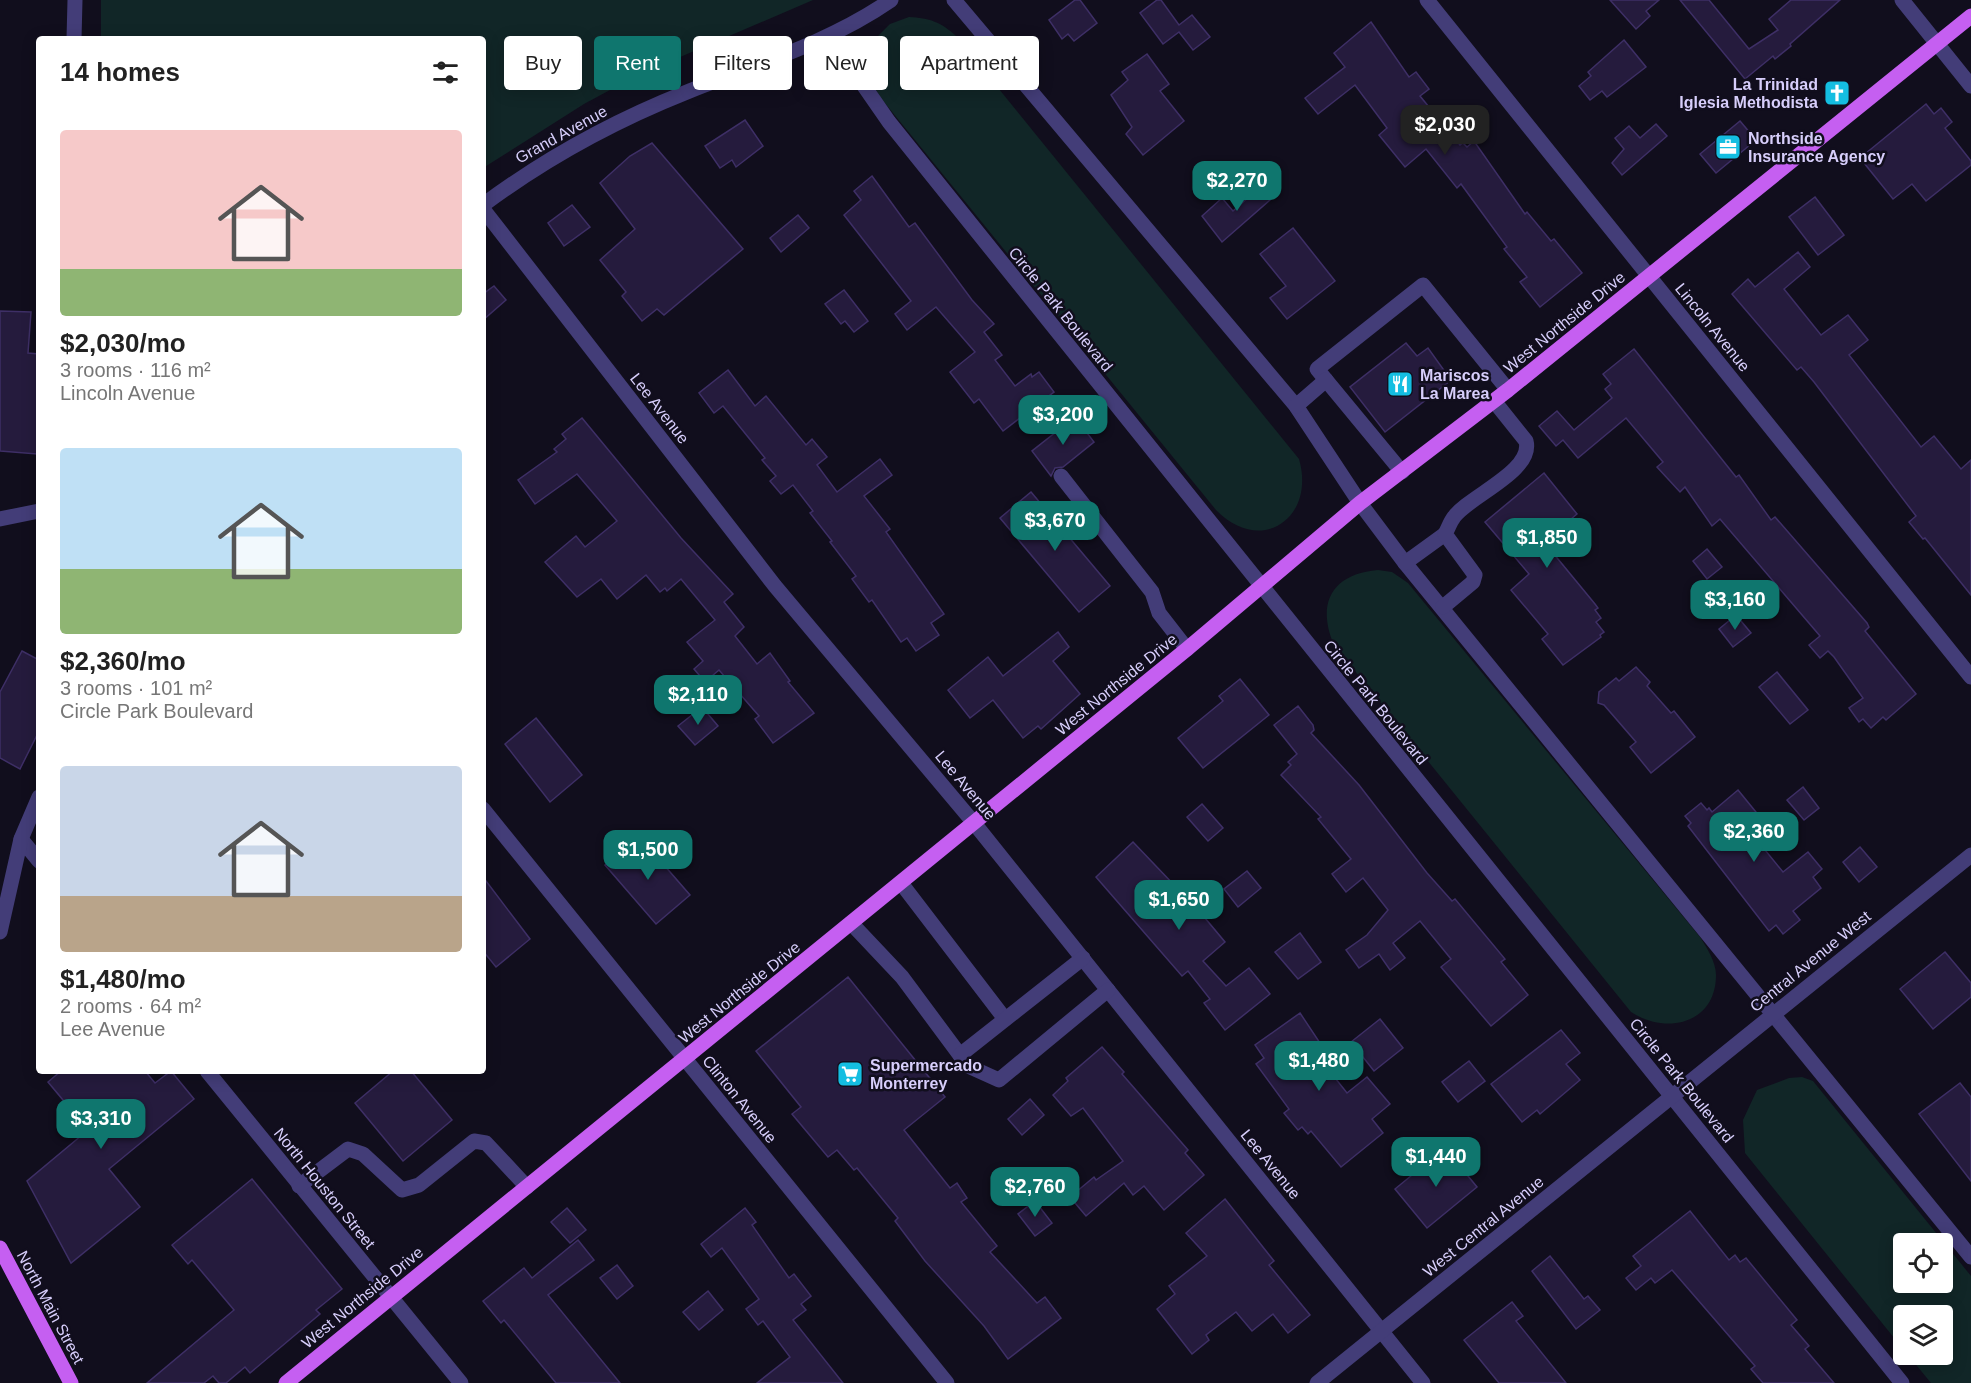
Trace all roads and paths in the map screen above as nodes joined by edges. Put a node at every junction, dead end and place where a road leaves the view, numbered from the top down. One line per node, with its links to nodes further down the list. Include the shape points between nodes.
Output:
1 (75, 0): 7 (street)
2 (891, 0): 8 (street, Grand Avenue)
3 (954, 0): 19 (street)
4 (1427, 0): 15 (street, Lincoln Avenue)
5 (1902, 0): 9 (street)
6 (1971, 16): 9 (main road, West Northside Drive)
7 (74, 36)
8 (832, 36)
9 (1937, 44): 11 (street); 15 (main road, West Northside Drive)
10 (804, 47): 13 (street, Grand Avenue, via 605,129 524,174)
11 (1971, 86)
12 (867, 90): 27 (street, Circle Park Boulevard)
13 (486, 205)
14 (486, 211): 33 (street, Lee Avenue, via 775,586)
15 (1650, 277): 17 (main road, West Northside Drive); 30 (street, Lincoln Avenue)
16 (1326, 380): 17 (street, via 1317,369 1423,285); 19 (street); 20 (street)
17 (1508, 390): 18 (main road, West Northside Drive)
18 (1494, 401): 20 (main road, West Northside Drive); 25 (street, via 1528,448 1522,463 1454,517)
19 (1296, 406): 22 (street)
20 (1402, 472): 22 (main road, West Northside Drive)
21 (1061, 476): 29 (street, via 1152,592 1159,614)
22 (1360, 503): 26 (street); 27 (main road, West Northside Drive)
23 (36, 513): 24 (street)
24 (0, 519)
25 (1445, 534): 26 (street); 28 (street, via 1475,575 1473,582)
26 (1405, 563): 28 (street)
27 (1261, 588): 29 (main road, West Northside Drive); 47 (street, Circle Park Boulevard)
28 (1443, 607): 42 (street)
29 (1187, 649): 33 (main road, West Northside Drive)
30 (1971, 676)
31 (36, 804): 34 (street)
32 (486, 813): 45 (street, Clinton Avenue)
33 (974, 823): 37 (main road, West Northside Drive); 40 (street, Lee Avenue)
34 (21, 839): 36 (street); 39 (street)
35 (1971, 855): 42 (street, Central Avenue West)
36 (36, 857)
37 (901, 883): 38 (main road, West Northside Drive); 43 (street)
38 (851, 923): 44 (street, via 902,977); 45 (main road, West Northside Drive)
39 (0, 932)
40 (1083, 958): 41 (street, Lee Avenue); 43 (street)
41 (1108, 990): 44 (street, via 999,1080 968,1066); 53 (street, Lee Avenue)
42 (1772, 1014): 47 (street, Central Avenue West); 51 (street)
43 (1005, 1019): 44 (street)
44 (960, 1055)
45 (685, 1059): 49 (main road, West Northside Drive); 57 (street, Clinton Avenue)
46 (209, 1074): 48 (street, North Houston Street)
47 (1672, 1096): 53 (street, West Central Avenue); 60 (street, Circle Park Boulevard)
48 (299, 1186): 49 (street, via 348,1149 363,1154 402,1190 418,1185 474,1141 486,1143); 52 (street, North Houston Street)
49 (527, 1187): 52 (main road, West Northside Drive)
50 (0, 1248): 54 (main road, North Main Street)
51 (1971, 1257)
52 (390, 1297): 55 (main road, West Northside Drive); 56 (street, North Houston Street)
53 (1381, 1331): 58 (street, West Central Avenue); 59 (street, Lee Avenue)
54 (70, 1381)
55 (286, 1383)
56 (461, 1383)
57 (947, 1383)
58 (1317, 1383)
59 (1423, 1383)
60 (1902, 1383)

